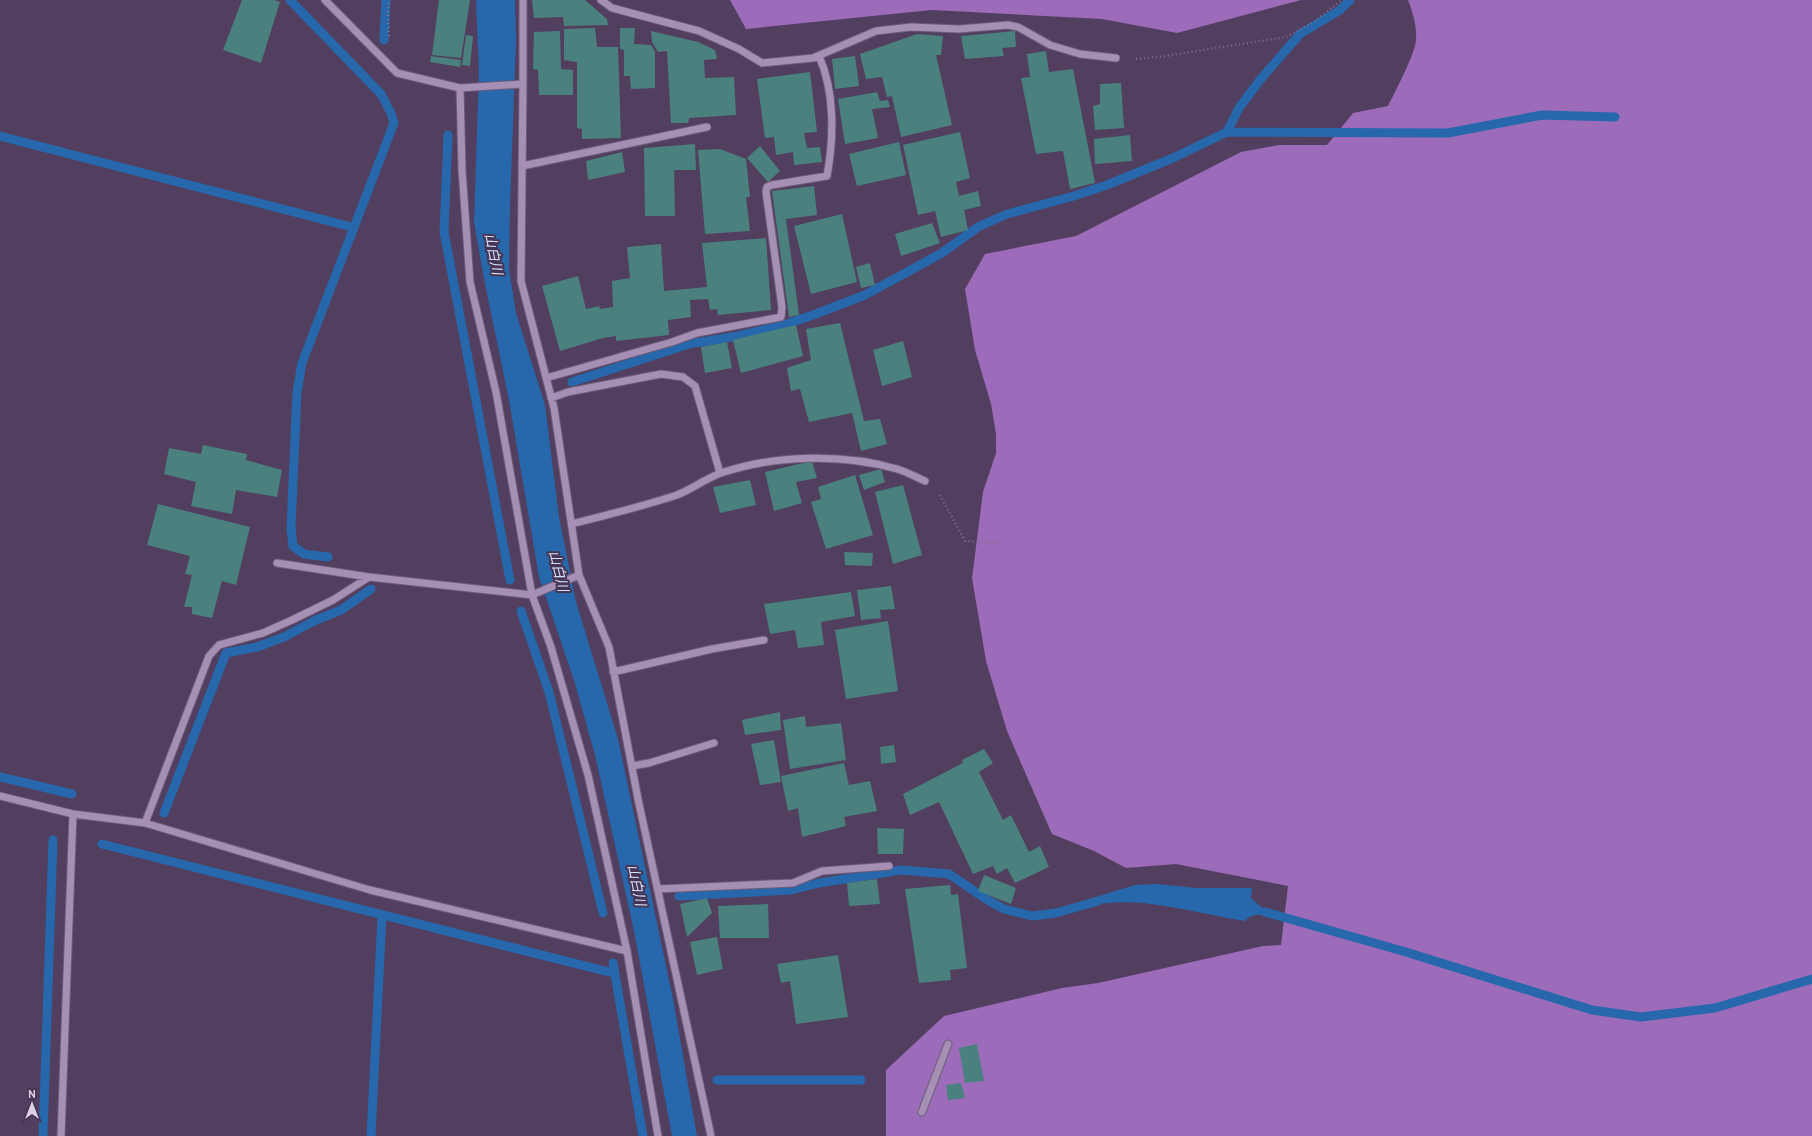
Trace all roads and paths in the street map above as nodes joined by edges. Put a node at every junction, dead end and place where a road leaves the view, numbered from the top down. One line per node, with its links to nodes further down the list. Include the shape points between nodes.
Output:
1 (325, 0): 10 (street, via 397,73)
2 (390, 0): 6 (path)
3 (523, 0): 9 (street)
4 (601, 0): 7 (street, via 612,8 699,31 739,49 762,63)
5 (1342, 0): 8 (path, via 1316,21 1286,37 1143,59)
6 (389, 38)
7 (819, 56): 8 (street, via 886,29 960,29 1008,25 1018,27 1050,45 1072,52); 13 (street, via 825,70 830,112 831,139 827,176 772,185 766,192 782,307 781,317 697,333)
8 (1116, 58)
9 (523, 84): 10 (street); 12 (street)
10 (460, 88): 22 (street, via 462,170 470,282 496,392)
11 (707, 126): 12 (street)
12 (522, 166): 13 (street, via 521,281)
13 (546, 378): 14 (street)
14 (551, 398): 15 (street, via 568,392 661,374 683,377 695,386); 17 (street)
15 (720, 473): 16 (street, via 758,464 805,458 834,458 898,469); 17 (street, via 676,495)
16 (926, 481): 18 (path, via 938,491 966,541)
17 (572, 524): 20 (street)
18 (998, 543)
19 (277, 563): 21 (street)
20 (579, 575): 22 (street); 24 (street, via 609,647)
21 (369, 577): 22 (street); 29 (street, via 332,600 292,620 219,645 209,656)
22 (532, 595): 32 (street, via 551,647 588,775)
23 (764, 640): 24 (street)
24 (613, 672): 26 (street)
25 (714, 743): 26 (street)
26 (632, 766): 31 (street)
27 (0, 796): 28 (street)
28 (73, 814): 29 (street); 35 (street)
29 (145, 823): 32 (street, via 370,890)
30 (888, 866): 31 (street, via 822,870 793,883)
31 (658, 889): 37 (street)
32 (627, 951): 36 (street)
33 (948, 1044): 34 (street)
34 (922, 1112)
35 (61, 1136)
36 (658, 1136)
37 (711, 1136)

